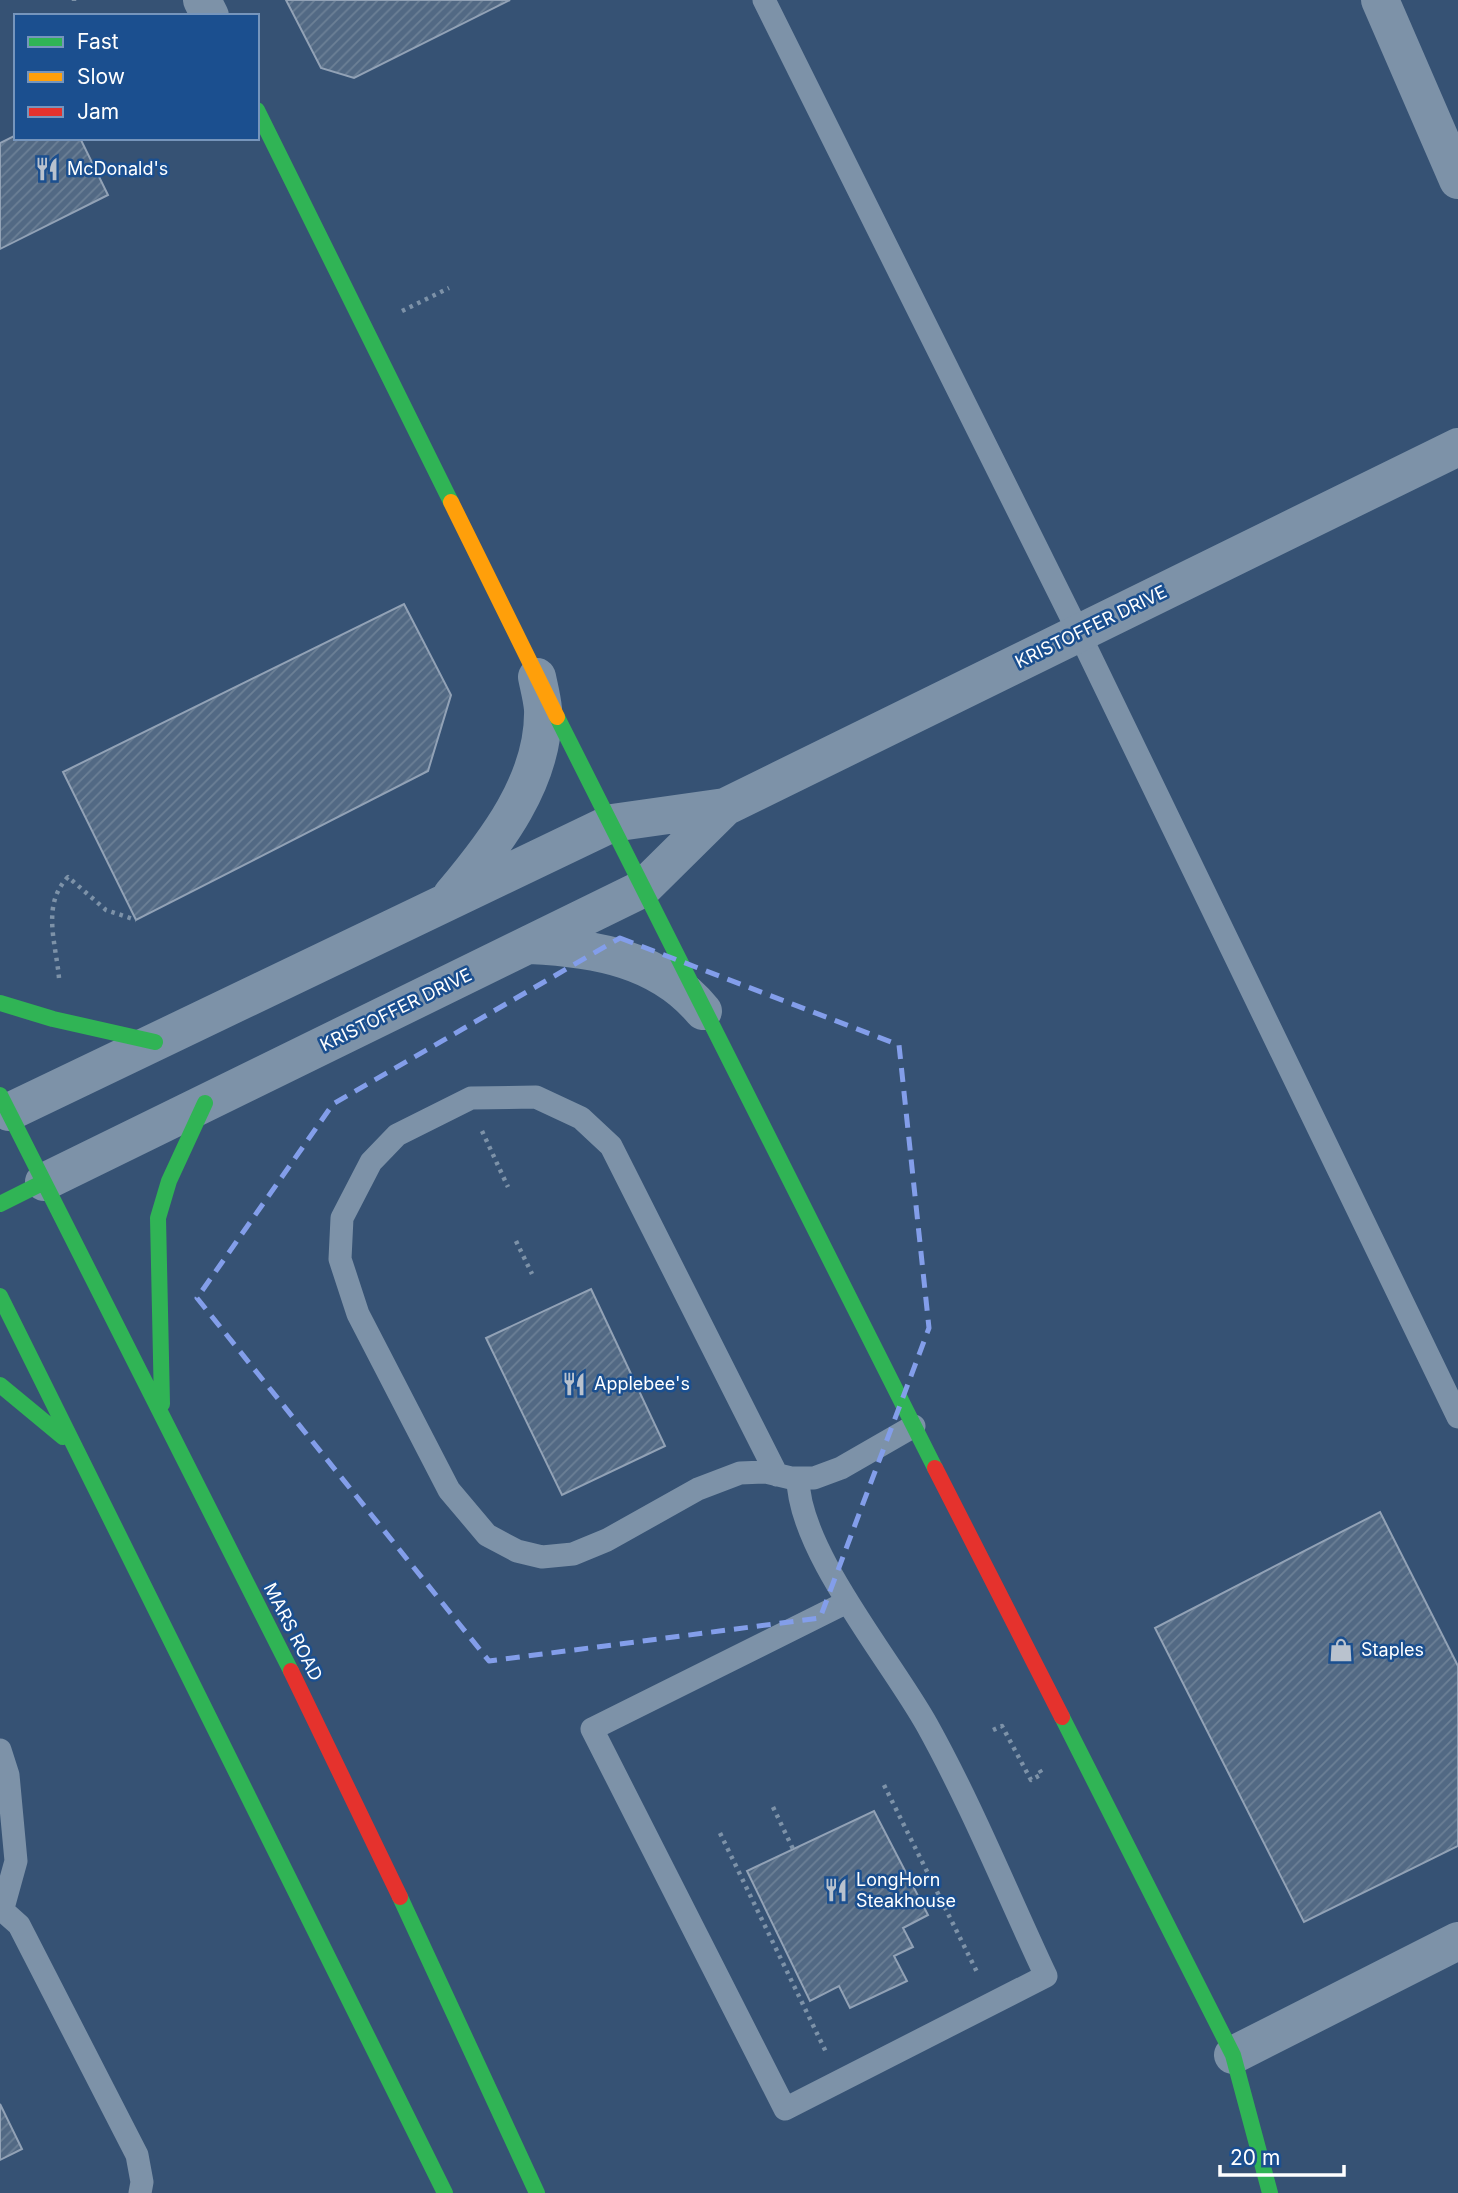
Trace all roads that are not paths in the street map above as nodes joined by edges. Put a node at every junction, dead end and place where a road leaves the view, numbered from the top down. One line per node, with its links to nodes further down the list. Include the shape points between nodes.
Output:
1 (764, 0): 6 (lane)
2 (1380, 0): 4 (street)
3 (259, 114): 7 (main road)
4 (1458, 180)
5 (1458, 447): 6 (street, KRISTOFFER DRIVE)
6 (1079, 633): 8 (street, KRISTOFFER DRIVE); 23 (lane)
7 (536, 671): 9 (main road); 11 (street, via 543,709 529,781 498,834)
8 (725, 807): 9 (street, KRISTOFFER DRIVE); 10 (street, KRISTOFFER DRIVE)
9 (612, 823): 10 (main road); 11 (street, KRISTOFFER DRIVE)
10 (642, 889): 12 (street, KRISTOFFER DRIVE); 14 (main road)
11 (445, 903): 15 (street, KRISTOFFER DRIVE)
12 (528, 945): 14 (street, via 587,950 633,961 673,982); 16 (street, KRISTOFFER DRIVE)
13 (0, 1003): 15 (main road)
14 (705, 1013): 24 (main road)
15 (155, 1042): 17 (street, KRISTOFFER DRIVE)
16 (205, 1103): 18 (street, KRISTOFFER DRIVE); 22 (main road, via 169,1181 158,1218)
17 (3, 1107): 18 (main road, MARS ROAD)
18 (44, 1182): 19 (main road); 22 (main road, MARS ROAD)
19 (0, 1204)
20 (0, 1296): 25 (main road)
21 (0, 1385): 25 (main road)
22 (163, 1417): 34 (main road, MARS ROAD, via 336,1760)
23 (1458, 1417)
24 (914, 1426): 26 (lane, via 841,1468 814,1478); 31 (main road)
25 (79, 1452): 33 (main road)
26 (788, 1476): 26 (lane, via 740,1473 698,1489 573,1554 542,1557 517,1551 487,1535 449,1490 358,1314 340,1259 342,1218 371,1162 397,1135 466,1100 536,1097 581,1118 611,1146); 27 (lane)
27 (848, 1602): 27 (lane, via 592,1729 785,2109 1046,1976 928,1727)
28 (0, 1749): 29 (lane, via 8,1775 16,1861)
29 (2, 1908): 32 (lane, via 19,1925 137,2155)
30 (1458, 1941): 31 (street)
31 (1233, 2055): 35 (main road)
32 (141, 2193)
33 (445, 2193)
34 (537, 2193)
35 (1270, 2193)

